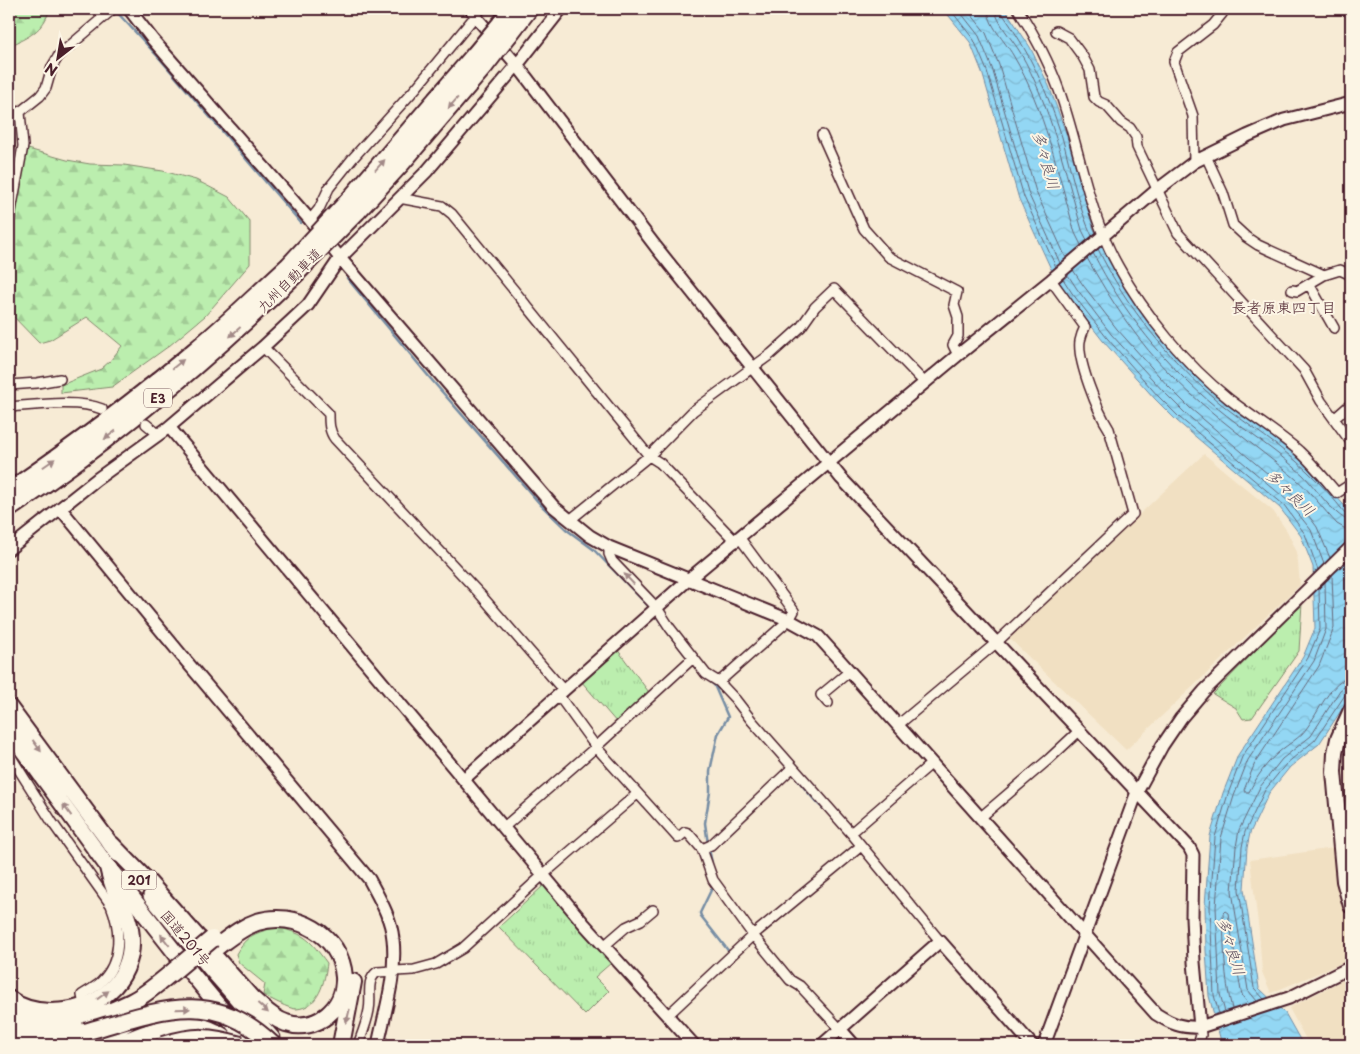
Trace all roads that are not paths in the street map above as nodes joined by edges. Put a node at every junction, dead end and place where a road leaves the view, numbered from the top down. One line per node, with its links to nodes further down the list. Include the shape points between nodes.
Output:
1 (113, 9): 13 (street, via 59,55 46,88)
2 (129, 9): 20 (street)
3 (512, 9): 9 (highway, 九州自動車道 / E3)
4 (529, 9): 9 (highway, 九州自動車道 / E3)
5 (561, 9): 11 (street)
6 (1018, 9): 22 (street, via 1059,90)
7 (1223, 9): 17 (street, via 1213,25 1178,52 1174,62 1193,116)
8 (475, 11): 11 (street); 20 (street, via 416,88 329,188)
9 (504, 30): 47 (highway, 九州自動車道 / E3, bridge, via 352,207 292,270)
10 (1056, 31): 18 (street, via 1069,38 1083,57 1090,70 1094,97 1136,137 1137,147)
11 (517, 65): 19 (street, via 427,171); 32 (street)
12 (1351, 103): 16 (street, via 1284,120)
13 (20, 112): 14 (street); 21 (street, via 23,146)
14 (9, 113)
15 (822, 136): 31 (street, via 864,230 889,256 957,292 954,305 958,336 952,346)
16 (1206, 156): 17 (street); 24 (street, via 1233,225 1258,245)
17 (1194, 162): 18 (street)
18 (1157, 190): 22 (street); 39 (street, via 1178,233 1304,370)
19 (399, 198): 23 (street); 44 (street, via 442,206 452,214)
20 (310, 220): 23 (street)
21 (9, 222)
22 (1102, 235): 26 (street); 46 (street, via 1132,290 1195,368 1228,398 1299,451 1337,494)
23 (340, 258): 30 (street, via 308,305); 49 (street, via 554,508)
24 (1324, 275): 25 (street, via 1340,270); 27 (street)
25 (1351, 275)
26 (1051, 280): 31 (street); 57 (street, via 1085,327 1080,343 1081,358 1092,395 1108,429 1133,514)
27 (1309, 284): 28 (street, via 1297,291); 29 (street)
28 (1292, 290)
29 (1334, 328)
30 (263, 347): 41 (street); 61 (street, via 329,414 331,434 335,439 480,594)
31 (958, 355): 34 (street)
32 (752, 367): 34 (street, via 790,338 834,289); 44 (street, via 693,411); 45 (street)
33 (60, 379): 35 (street)
34 (925, 383): 45 (street)
35 (9, 385)
36 (1351, 404): 39 (street)
37 (9, 407): 38 (street, via 61,403)
38 (102, 409)
39 (1334, 419): 43 (street)
40 (146, 424): 42 (street)
41 (169, 426): 42 (street); 73 (street)
42 (158, 434): 48 (street)
43 (1351, 442)
44 (649, 456): 49 (street); 50 (street, via 660,462)
45 (829, 463): 50 (street); 57 (street)
46 (1351, 484)
47 (10, 504)
48 (60, 508): 53 (street); 92 (street, via 369,879 385,908 393,939)
49 (570, 520): 51 (street)
50 (737, 539): 54 (street); 56 (street, via 794,611)
51 (609, 547): 54 (street); 55 (street, one-way to 51, via 612,560)
52 (1351, 547): 74 (street, via 1191,705 1162,746)
53 (9, 549)
54 (689, 579): 55 (street); 56 (street)
55 (657, 608): 58 (street); 61 (street)
56 (788, 620): 59 (street, via 818,636); 60 (street)
57 (996, 643): 65 (street); 68 (street)
58 (693, 658): 60 (street, via 706,674); 69 (street)
59 (850, 670): 62 (street, via 821,695); 65 (street)
60 (719, 682): 72 (street)
61 (562, 694): 69 (street); 73 (street)
62 (828, 704)
63 (9, 707): 79 (highway, 国道201号 / 201, one-way to 79)
64 (1351, 710): 66 (main road)
65 (898, 725): 71 (street)
66 (1347, 729): 84 (main road, via 1335,753 1334,772 1344,881)
67 (9, 731): 82 (highway, 国道201号 / 201, one-way to 67)
68 (1079, 731): 74 (street); 76 (street)
69 (596, 747): 75 (street); 77 (street)
70 (9, 754): 95 (street, via 52,822 112,906 117,920 115,959 102,982 82,995)
71 (932, 762): 76 (street); 78 (street)
72 (792, 768): 78 (street); 81 (street, via 711,845)
73 (464, 779): 77 (street)
74 (1137, 792): 86 (street); 98 (street, via 1193,855 1194,962)
75 (637, 794): 81 (street, via 678,838 688,833); 83 (street)
76 (980, 817): 86 (street)
77 (504, 827): 83 (street)
78 (850, 833): 80 (street)
79 (110, 844): 89 (highway, one-way to 89, via 271,1016 302,1026 316,1023 329,1014 343,994 341,961 320,932 305,924 271,919); 112 (highway, 国道201号 / 201, via 182,934)
80 (861, 846): 87 (street); 88 (street)
81 (702, 849): 87 (street, via 713,880)
82 (108, 867): 94 (highway, one-way to 82, via 31,1010 74,1009 109,992 120,978 129,960 132,940 128,916 115,891); 110 (highway, 国道201号 / 201, one-way to 82)
83 (544, 874): 90 (street); 92 (street, via 463,948 436,964)
84 (1351, 906)
85 (653, 910): 90 (street)
86 (1084, 933): 98 (street, via 1156,1014 1174,1025 1186,1028); 120 (street)
87 (752, 935): 97 (street); 99 (street, via 790,980 800,986)
88 (940, 940): 99 (street); 119 (street)
89 (215, 943): 93 (highway, bridge); 113 (highway, one-way to 113, via 250,915 265,910 300,912 328,928 343,946 354,984)
90 (604, 946): 97 (street)
91 (1351, 967): 98 (street, via 1289,998)
92 (393, 972): 114 (street, via 373,975 370,1010); 115 (street)
93 (178, 974): 96 (highway, via 131,1002 80,1020 33,1022); 101 (highway, via 124,1026 106,1035)
94 (9, 999)
95 (82, 1000)
96 (9, 1014)
97 (668, 1016): 116 (street)
98 (1204, 1026): 121 (street)
99 (840, 1029): 117 (street); 118 (street)
100 (9, 1030): 101 (highway, via 28,1036)
101 (80, 1039): 111 (highway, one-way to 111, bridge, via 150,1013 193,1008 228,1014 258,1030)
102 (9, 1041): 103 (highway)
103 (32, 1045)
104 (116, 1045): 108 (highway, via 169,1026 192,1024 212,1029)
105 (163, 1045): 109 (highway, bridge, via 202,1037)
106 (185, 1045): 107 (street)
107 (197, 1045)
108 (234, 1045)
109 (241, 1045)
110 (251, 1045)
111 (273, 1045)
112 (279, 1045)
113 (341, 1045)
114 (358, 1045)
115 (378, 1045)
116 (694, 1045)
117 (822, 1045)
118 (854, 1045)
119 (1032, 1045)
120 (1044, 1045)
121 (1198, 1045)

